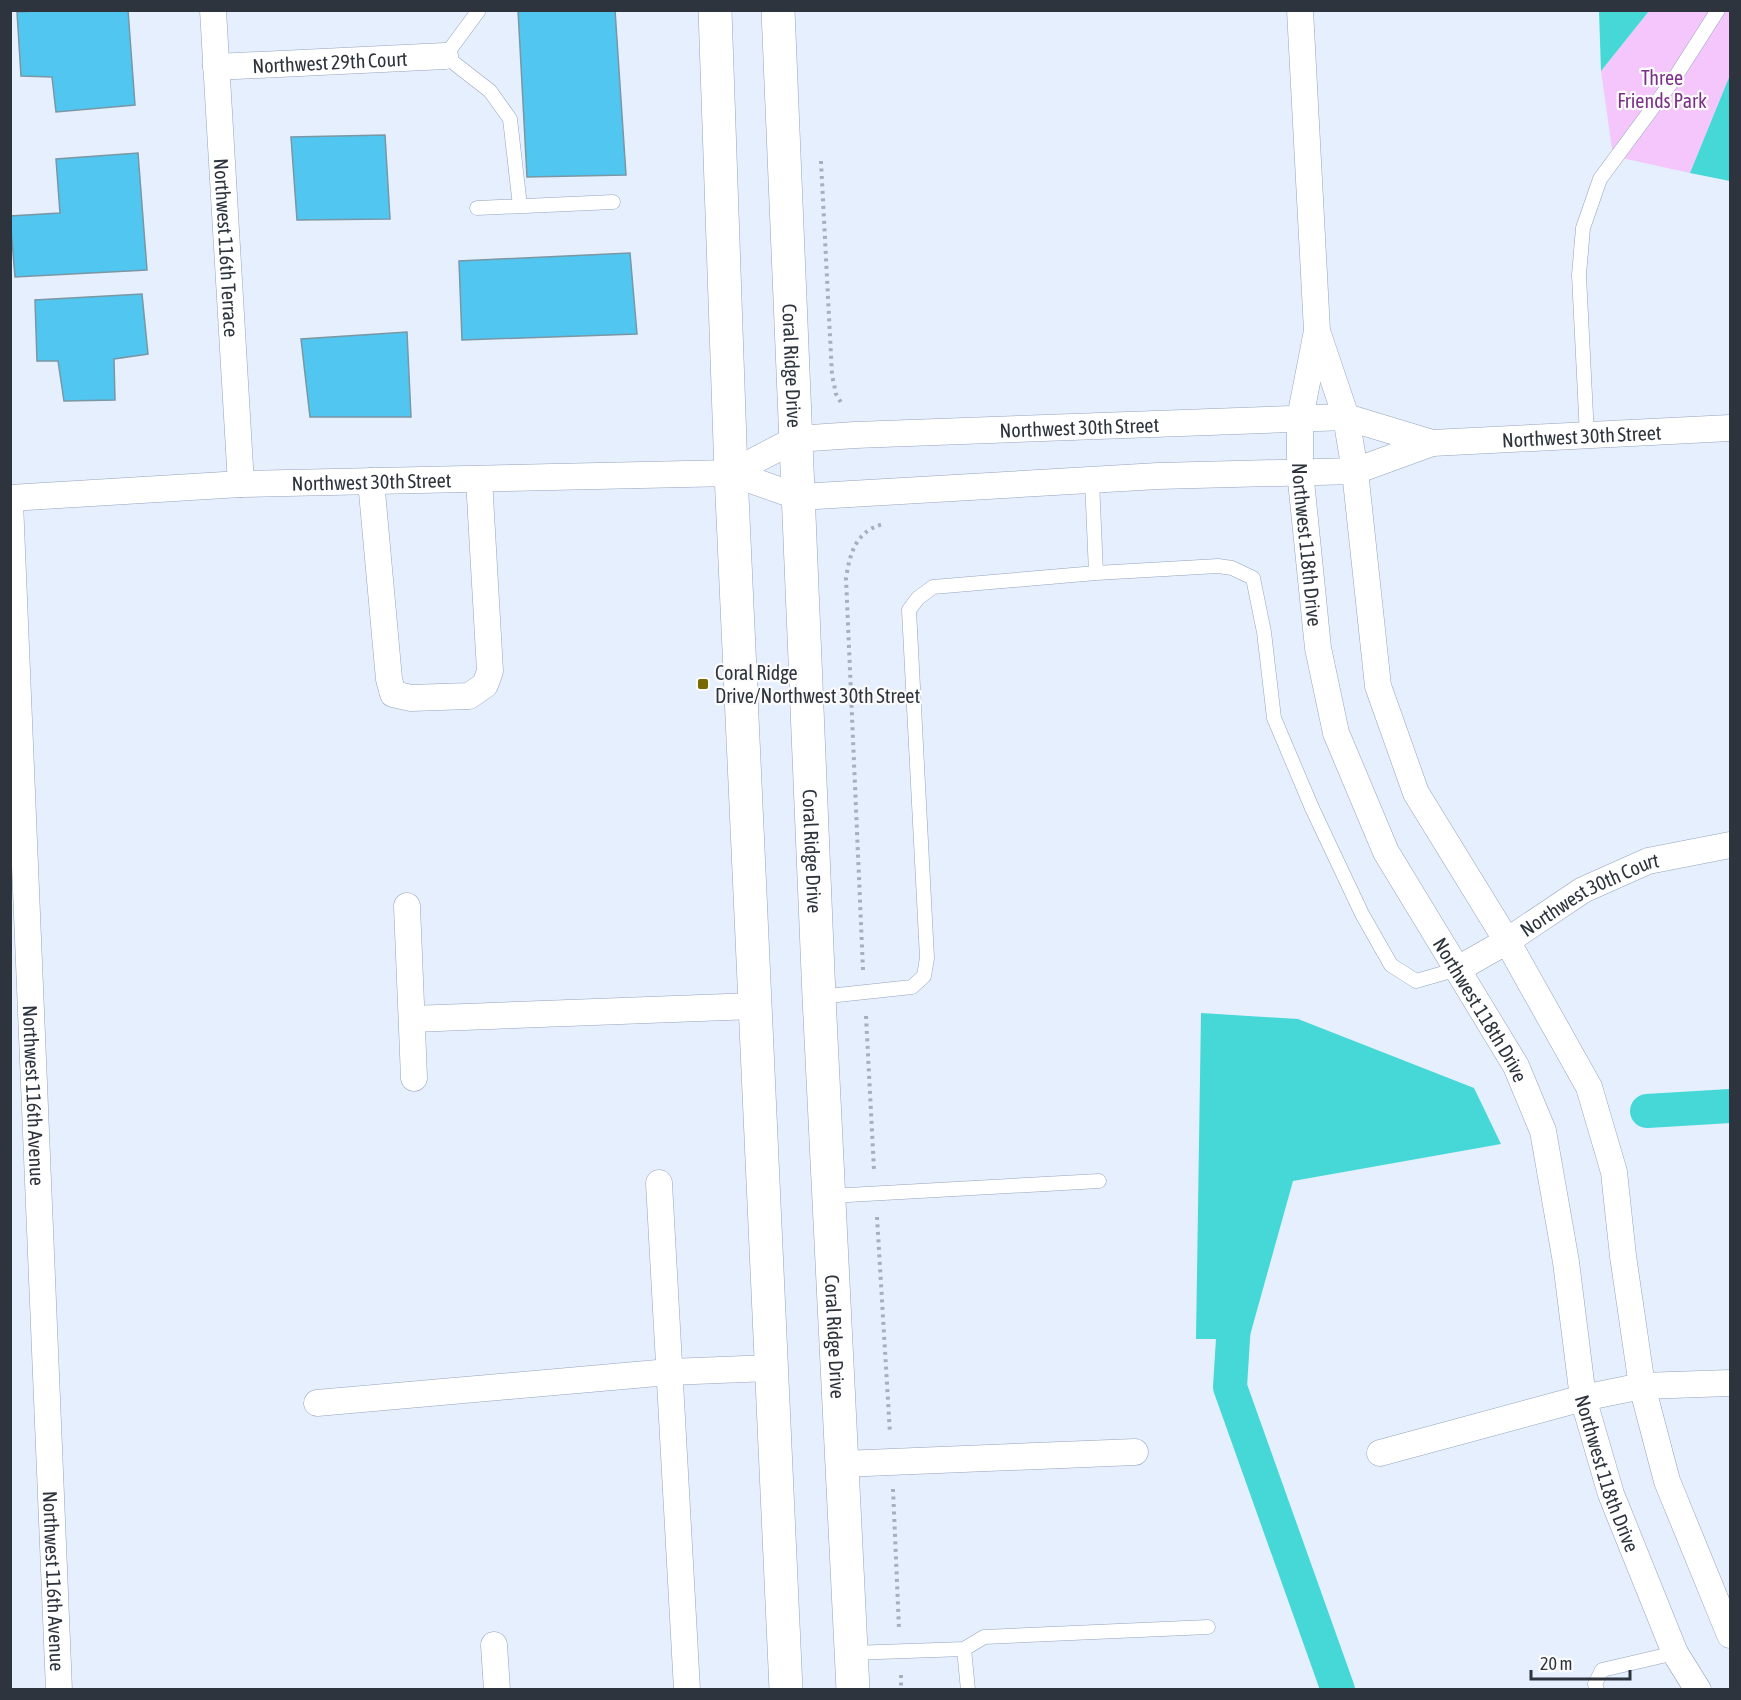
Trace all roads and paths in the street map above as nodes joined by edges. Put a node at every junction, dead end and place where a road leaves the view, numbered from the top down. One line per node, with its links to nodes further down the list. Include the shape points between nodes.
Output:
1 (213, 10): 8 (street, Northwest 116th Terrace)
2 (479, 10): 7 (lane)
3 (715, 10): 23 (main road)
4 (778, 10): 19 (main road, Coral Ridge Drive)
5 (1300, 10): 13 (street, Northwest 118th Drive)
6 (1718, 10): 18 (lane, via 1674,79 1599,179 1583,228 1578,275)
7 (445, 56): 8 (street, Northwest 29th Court); 11 (lane, via 490,91 510,119)
8 (216, 67): 27 (street, Northwest 116th Terrace)
9 (820, 152): 17 (path, via 832,375 836,394 854,417)
10 (613, 201): 11 (lane)
11 (519, 206): 12 (lane)
12 (477, 208)
13 (1317, 331): 14 (street, Northwest 118th Drive); 15 (street, Northwest 118th Drive)
14 (1346, 417): 15 (street, Northwest 30th Street); 20 (street, Northwest 30th Street); 22 (street, Northwest 118th Drive)
15 (1300, 418): 17 (street, Northwest 30th Street); 21 (street, Northwest 118th Drive)
16 (1731, 428): 18 (street, Northwest 30th Street)
17 (855, 435): 19 (street, Northwest 30th Street)
18 (1587, 436): 20 (street, Northwest 30th Street)
19 (796, 439): 23 (street, Northwest 30th Street); 28 (main road, Coral Ridge Drive)
20 (1432, 443): 22 (street, Northwest 30th Street)
21 (1300, 471): 22 (street, Northwest 30th Street); 25 (street, Northwest 30th Street); 35 (street, Northwest 118th Drive, via 1318,648 1336,733 1386,852)
22 (1355, 471): 33 (street, Northwest 118th Drive, via 1378,686 1416,793)
23 (731, 473): 24 (street, Northwest 30th Street); 28 (street, Northwest 30th Street); 37 (main road)
24 (479, 479): 26 (street, Northwest 30th Street); 26 (street, via 490,671 485,685 469,696 411,698 393,694 388,679)
25 (1092, 480): 28 (street, Northwest 30th Street); 30 (lane)
26 (371, 482): 27 (street, Northwest 30th Street)
27 (241, 484): 29 (street, Northwest 30th Street)
28 (799, 497): 36 (main road, Coral Ridge Drive)
29 (10, 500): 34 (street, Northwest 116th Avenue)
30 (1096, 573): 35 (lane, via 1218,566 1253,578 1274,718 1362,914 1391,965 1416,981); 36 (lane, via 933,587 909,610 927,958 924,976 912,987)
31 (1731, 845): 33 (street, Northwest 30th Court, via 1648,861 1583,890)
32 (407, 906): 38 (street)
33 (1508, 941): 35 (street, Northwest 30th Court); 46 (street, Northwest 118th Drive, via 1589,1087 1614,1172)
34 (20, 951): 58 (street, Northwest 116th Avenue)
35 (1458, 969): 47 (street, Northwest 118th Drive, via 1516,1066 1543,1131)
36 (819, 997): 42 (main road, Coral Ridge Drive)
37 (754, 1006): 38 (street); 43 (main road)
38 (412, 1019): 39 (street)
39 (414, 1078)
40 (1099, 1181): 42 (lane)
41 (659, 1184): 44 (street)
42 (830, 1196): 51 (main road, Coral Ridge Drive)
43 (771, 1368): 44 (street); 61 (main road)
44 (669, 1372): 48 (street); 60 (street)
45 (1731, 1383): 46 (street)
46 (1642, 1386): 47 (street); 53 (street, Northwest 118th Drive, via 1667,1481)
47 (1584, 1398): 50 (street); 57 (street, Northwest 118th Drive, via 1611,1494)
48 (317, 1403)
49 (1135, 1452): 51 (street)
50 (1380, 1453)
51 (843, 1464): 56 (main road, Coral Ridge Drive)
52 (1208, 1628): 55 (lane, via 984,1638)
53 (1731, 1635)
54 (494, 1645): 59 (street)
55 (964, 1649): 56 (lane); 63 (lane)
56 (851, 1653): 62 (main road, Coral Ridge Drive)
57 (1675, 1653): 64 (lane, via 1602,1670 1595,1684); 65 (street, Northwest 118th Drive)
58 (59, 1689)
59 (497, 1689)
60 (687, 1689)
61 (786, 1689)
62 (853, 1689)
63 (968, 1689)
64 (1597, 1689)
65 (1698, 1689)

